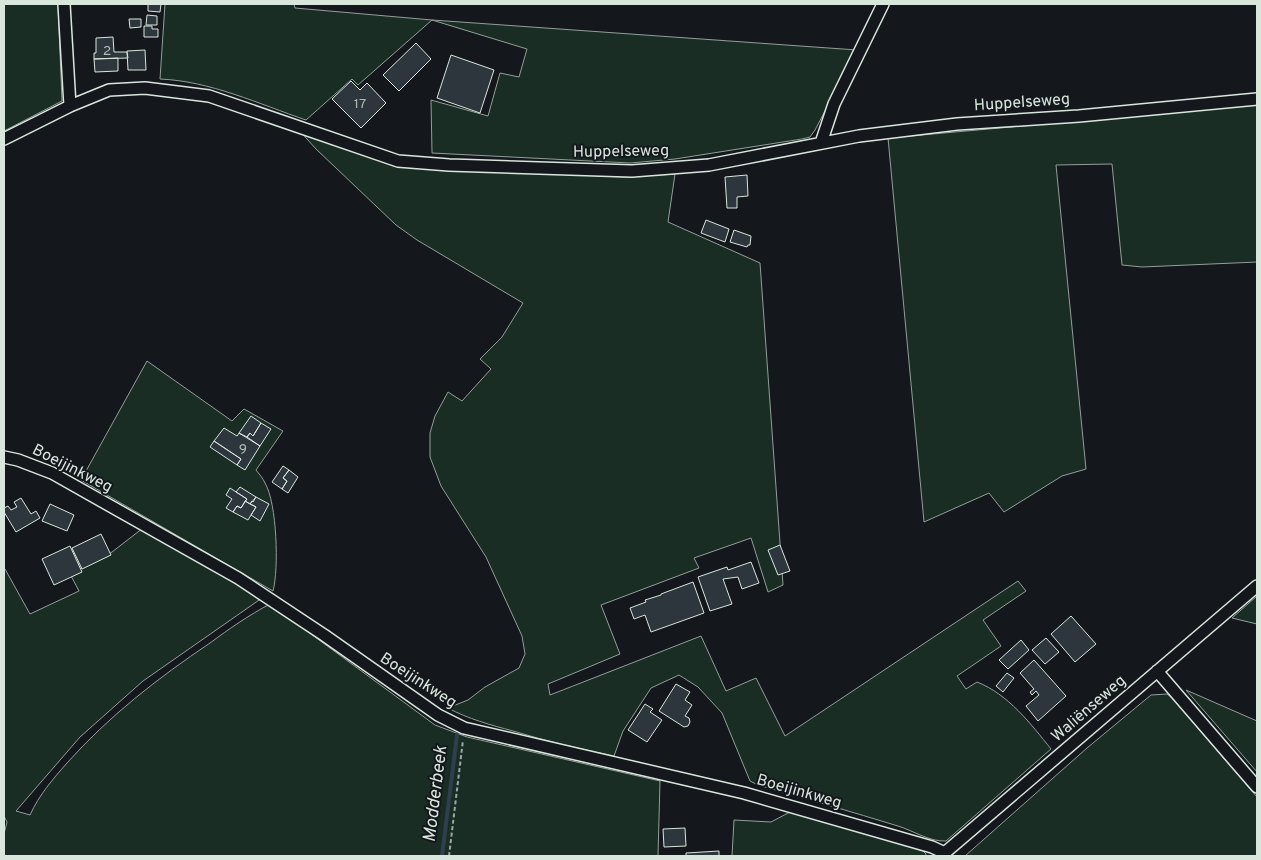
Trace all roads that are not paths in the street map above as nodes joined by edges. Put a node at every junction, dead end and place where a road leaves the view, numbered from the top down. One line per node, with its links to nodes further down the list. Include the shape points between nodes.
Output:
1 (64, 4): 4 (street)
2 (883, 4): 6 (street, via 834,104)
3 (1257, 99): 6 (street, Huppelseweg, via 958,124)
4 (70, 106): 5 (street, Huppelseweg); 6 (street, Huppelseweg, via 109,90 145,88 209,96 398,161 449,165 632,171 709,165)
5 (4, 139)
6 (821, 143)
7 (4, 457): 11 (street, Boeijinkweg, via 52,473 238,578 438,715 464,728 744,794 932,847)
8 (1257, 586): 9 (street, Waliënseweg)
9 (1158, 671): 10 (street); 11 (street, Waliënseweg)
10 (1257, 787)
11 (943, 854)

